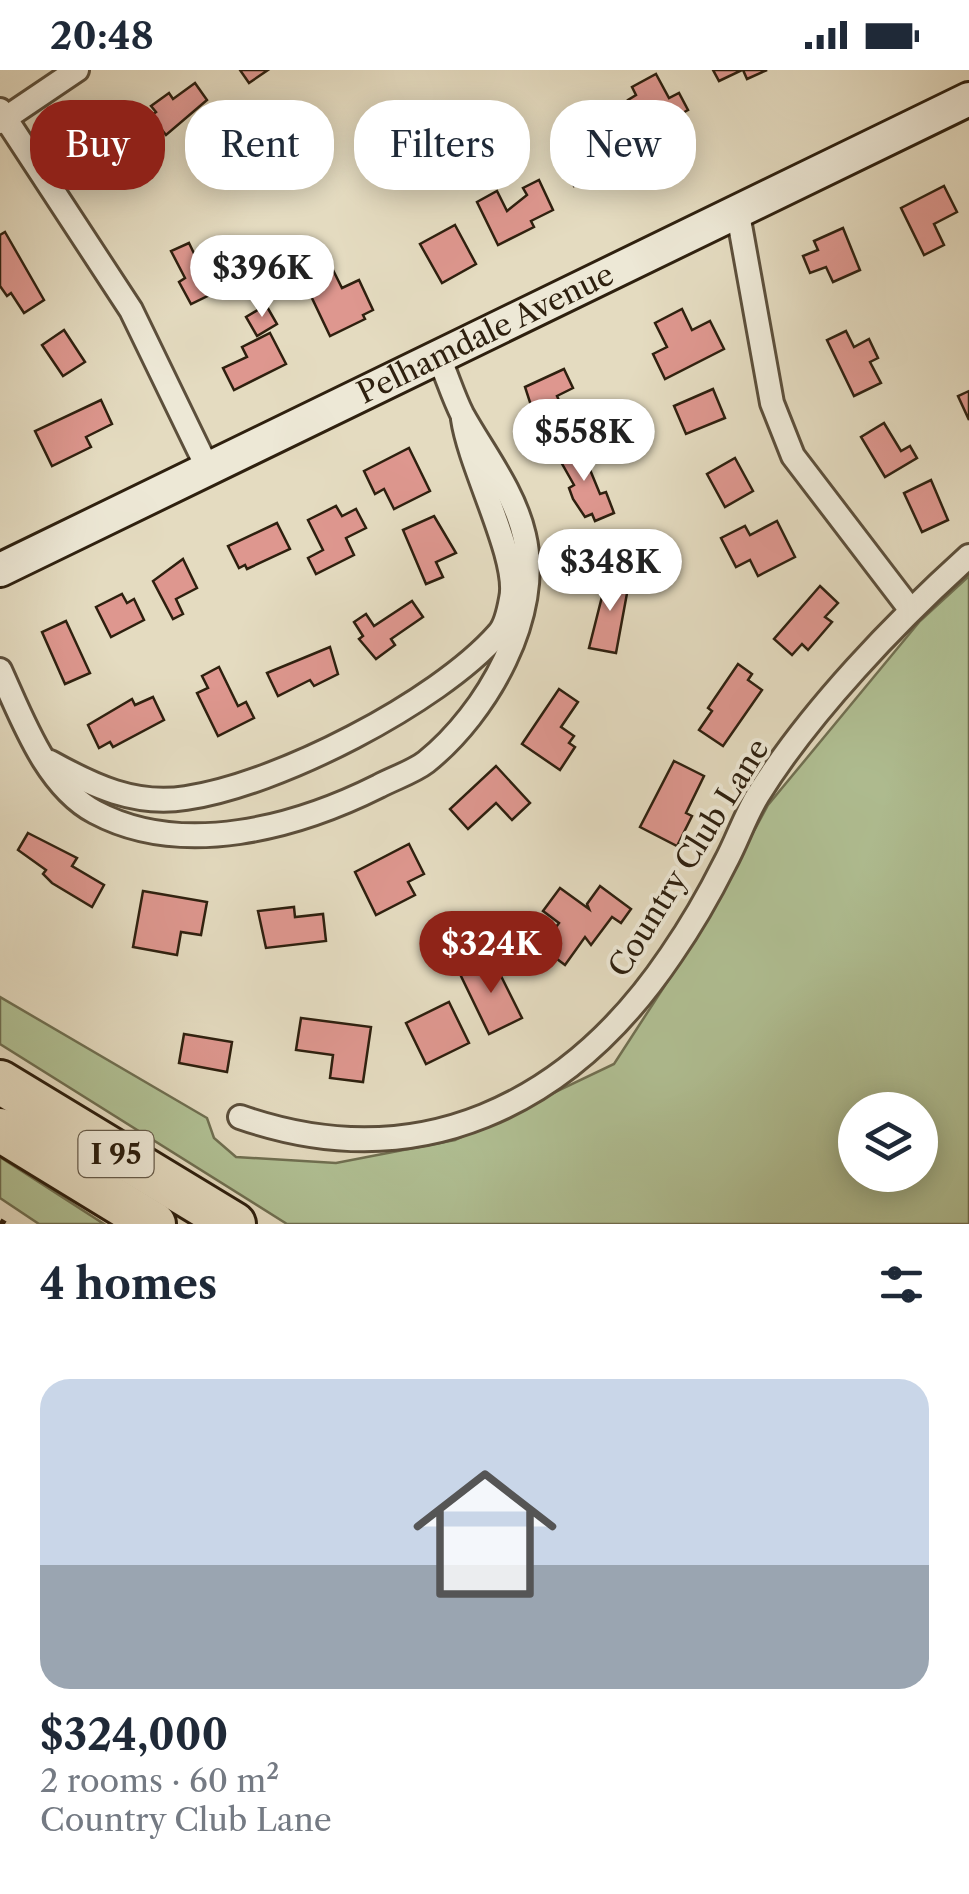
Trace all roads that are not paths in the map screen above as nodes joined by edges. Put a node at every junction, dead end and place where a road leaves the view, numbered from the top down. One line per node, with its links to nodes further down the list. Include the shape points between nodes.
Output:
1 (77, 70): 3 (street)
2 (969, 99): 4 (street, Pelhamdale Avenue)
3 (2, 116): 7 (street, via 132,310)
4 (738, 214): 5 (street, Pelhamdale Avenue); 10 (street, via 772,403 793,456)
5 (440, 358): 6 (street); 7 (street, Pelhamdale Avenue)
6 (463, 415): 12 (street, via 468,452 514,577 500,632 484,646 424,695 344,742 276,773 187,798 109,793); 12 (street, via 484,445 524,535 526,577 506,657 469,720 424,764 284,825 205,832 143,831 94,812)
7 (208, 469): 9 (street, Pelhamdale Avenue)
8 (969, 556): 10 (street, Country Club Lane)
9 (0, 570)
10 (910, 609): 14 (street, Country Club Lane, via 757,796 670,957 626,1013 559,1078 466,1124 412,1138 359,1141 286,1133)
11 (0, 670): 12 (street)
12 (48, 760)
13 (0, 1082): 17 (highway, I 95)
14 (240, 1117)
15 (0, 1130): 16 (highway, I 95)
16 (154, 1224)
17 (234, 1224)

